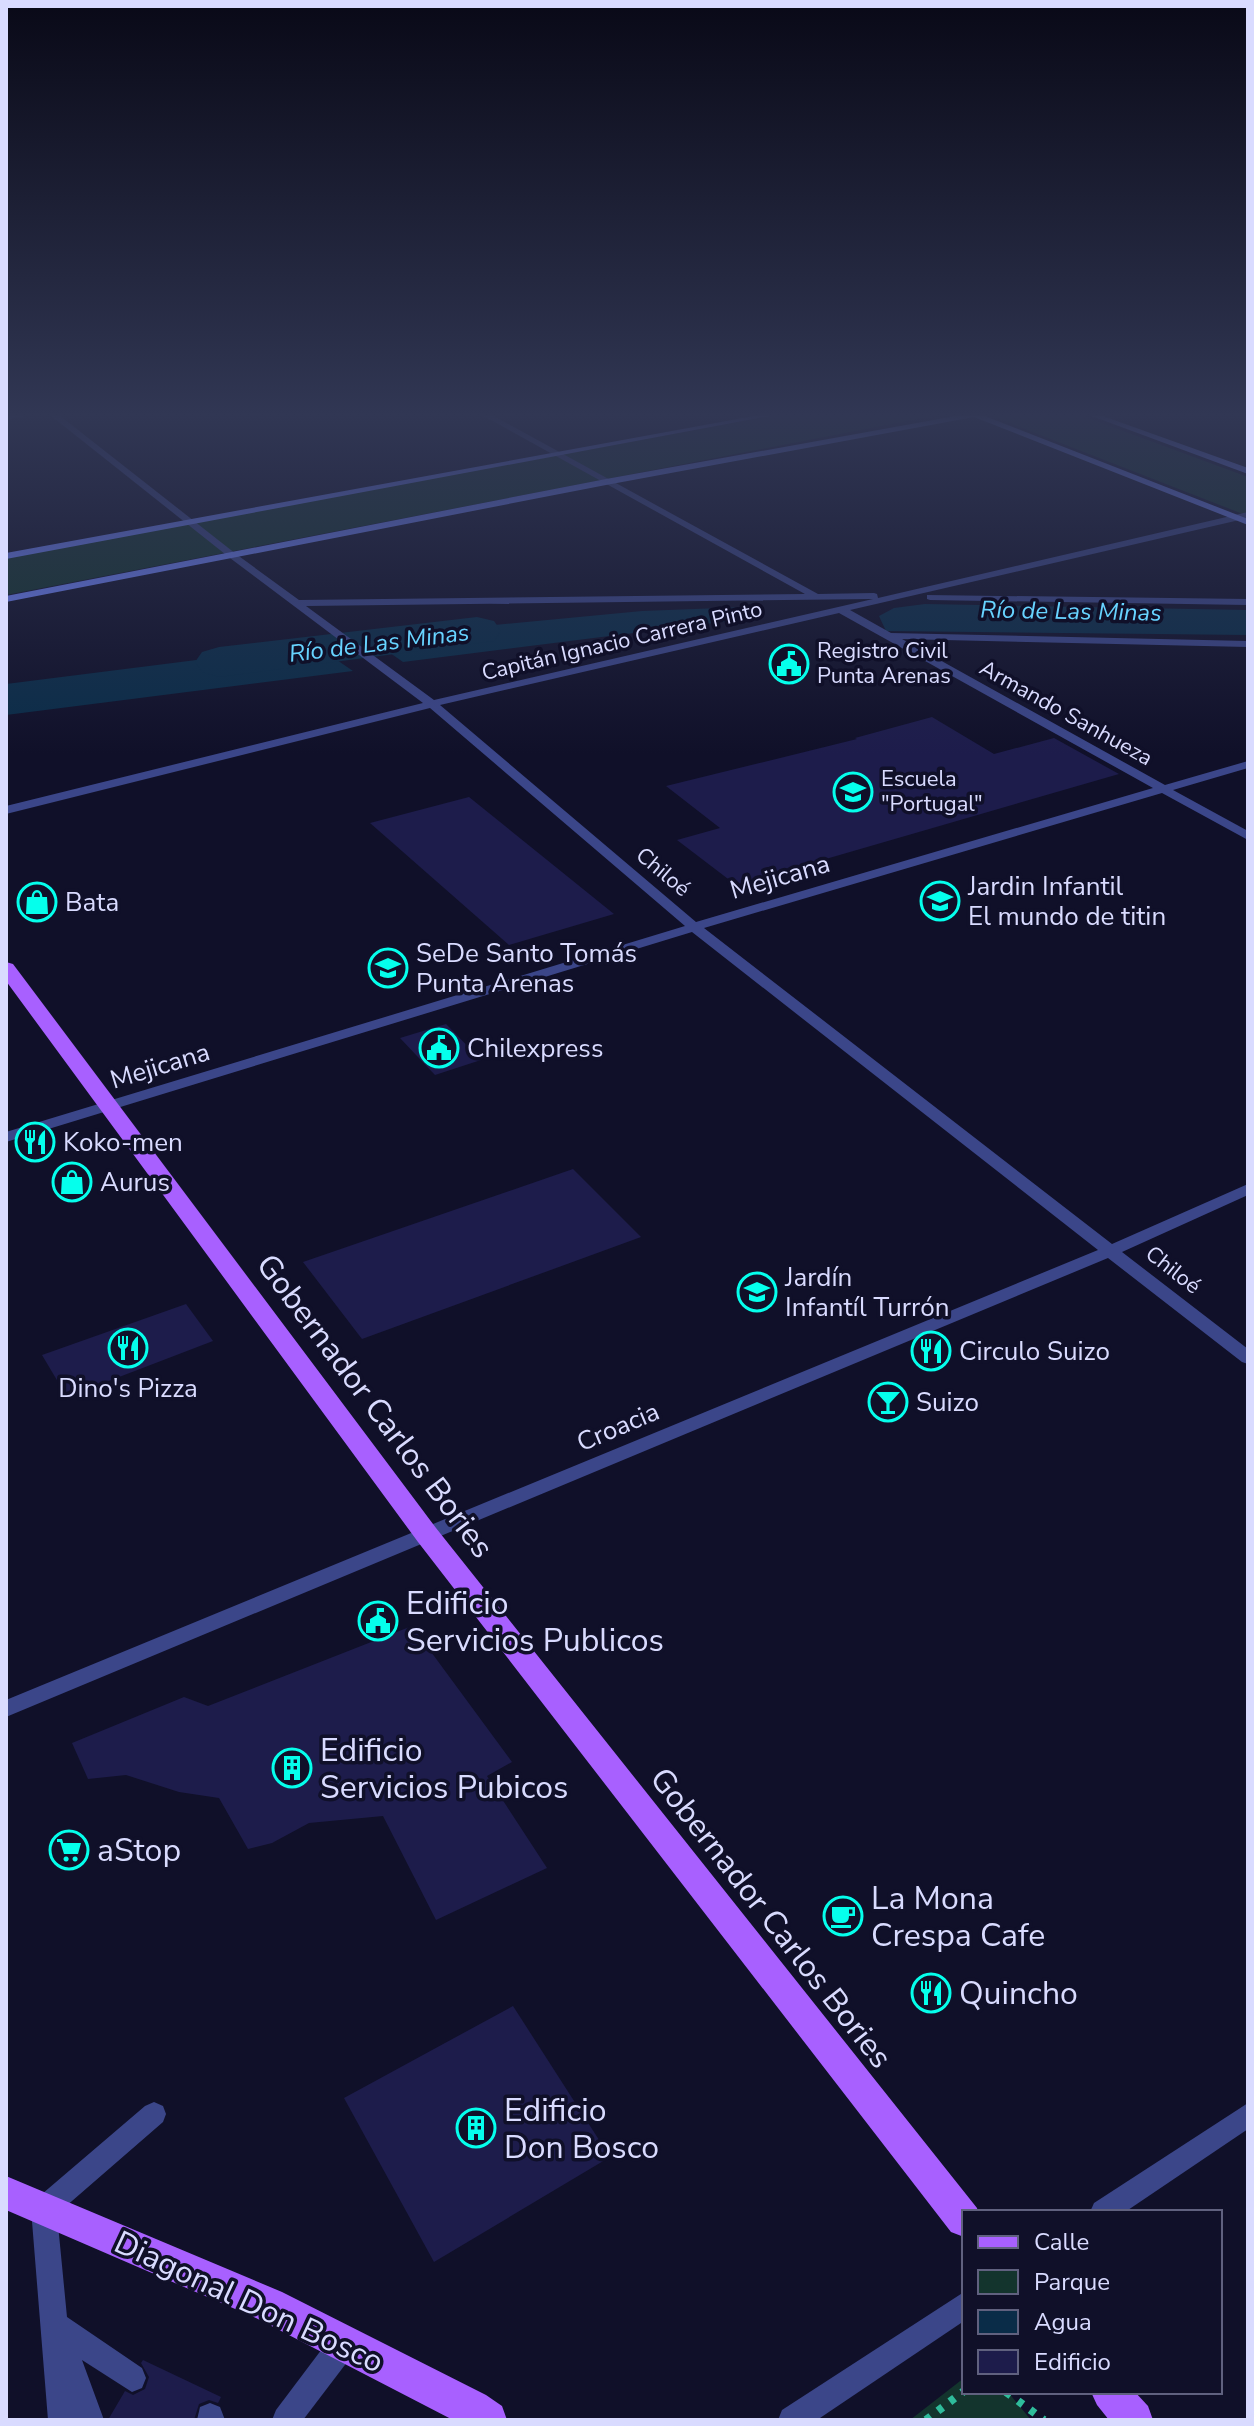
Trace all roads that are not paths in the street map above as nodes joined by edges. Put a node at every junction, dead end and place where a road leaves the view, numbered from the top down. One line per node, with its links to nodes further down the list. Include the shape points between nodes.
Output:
1 (163, 528): 6 (main road)
2 (198, 528): 7 (street, Chiloé)
3 (373, 528): 7 (main road)
4 (691, 528): 8 (street, Armando Sanhueza)
5 (1191, 528): 9 (street, Capitán Ignacio Carrera Pinto)
6 (6, 556)
7 (233, 556): 10 (main road); 12 (street, Chiloé)
8 (816, 596): 9 (street); 12 (street); 13 (street, Armando Sanhueza)
9 (906, 596): 11 (street); 13 (street, Capitán Ignacio Carrera Pinto)
10 (6, 599)
11 (1248, 602)
12 (300, 603): 16 (street, Chiloé)
13 (843, 611): 14 (street, Armando Sanhueza); 16 (street, Capitán Ignacio Carrera Pinto)
14 (885, 636): 15 (street); 18 (street, Armando Sanhueza)
15 (1248, 644)
16 (432, 704): 19 (street, Capitán Ignacio Carrera Pinto); 21 (street, Chiloé)
17 (1248, 764): 18 (street, Mejicana)
18 (1163, 789): 20 (street, Armando Sanhueza); 21 (street, Mejicana)
19 (6, 810)
20 (1248, 836)
21 (694, 927): 23 (street, Mejicana); 26 (street, Chiloé)
22 (6, 968): 23 (main road, Gobernador Carlos Bories)
23 (109, 1107): 24 (street, Mejicana); 28 (main road, Gobernador Carlos Bories)
24 (6, 1137)
25 (1248, 1189): 26 (street, Croacia)
26 (1112, 1250): 27 (street, Chiloé); 28 (street, Croacia)
27 (1248, 1358)
28 (427, 1535): 29 (street, Croacia); 35 (main road, Gobernador Carlos Bories)
29 (6, 1709)
30 (154, 2114): 33 (street)
31 (1248, 2115): 34 (street)
32 (6, 2193): 33 (main road, Diagonal Don Bosco)
33 (44, 2209): 37 (street); 38 (main road, Diagonal Don Bosco, via 269,2305)
34 (1106, 2210)
35 (962, 2217)
36 (962, 2306): 45 (street)
37 (56, 2326): 39 (street); 41 (street); 42 (street)
38 (344, 2343): 43 (street); 44 (main road, Diagonal Don Bosco)
39 (132, 2378)
40 (1112, 2394): 46 (main road)
41 (62, 2420)
42 (90, 2420)
43 (286, 2420)
44 (488, 2420)
45 (792, 2420)
46 (1134, 2420)

